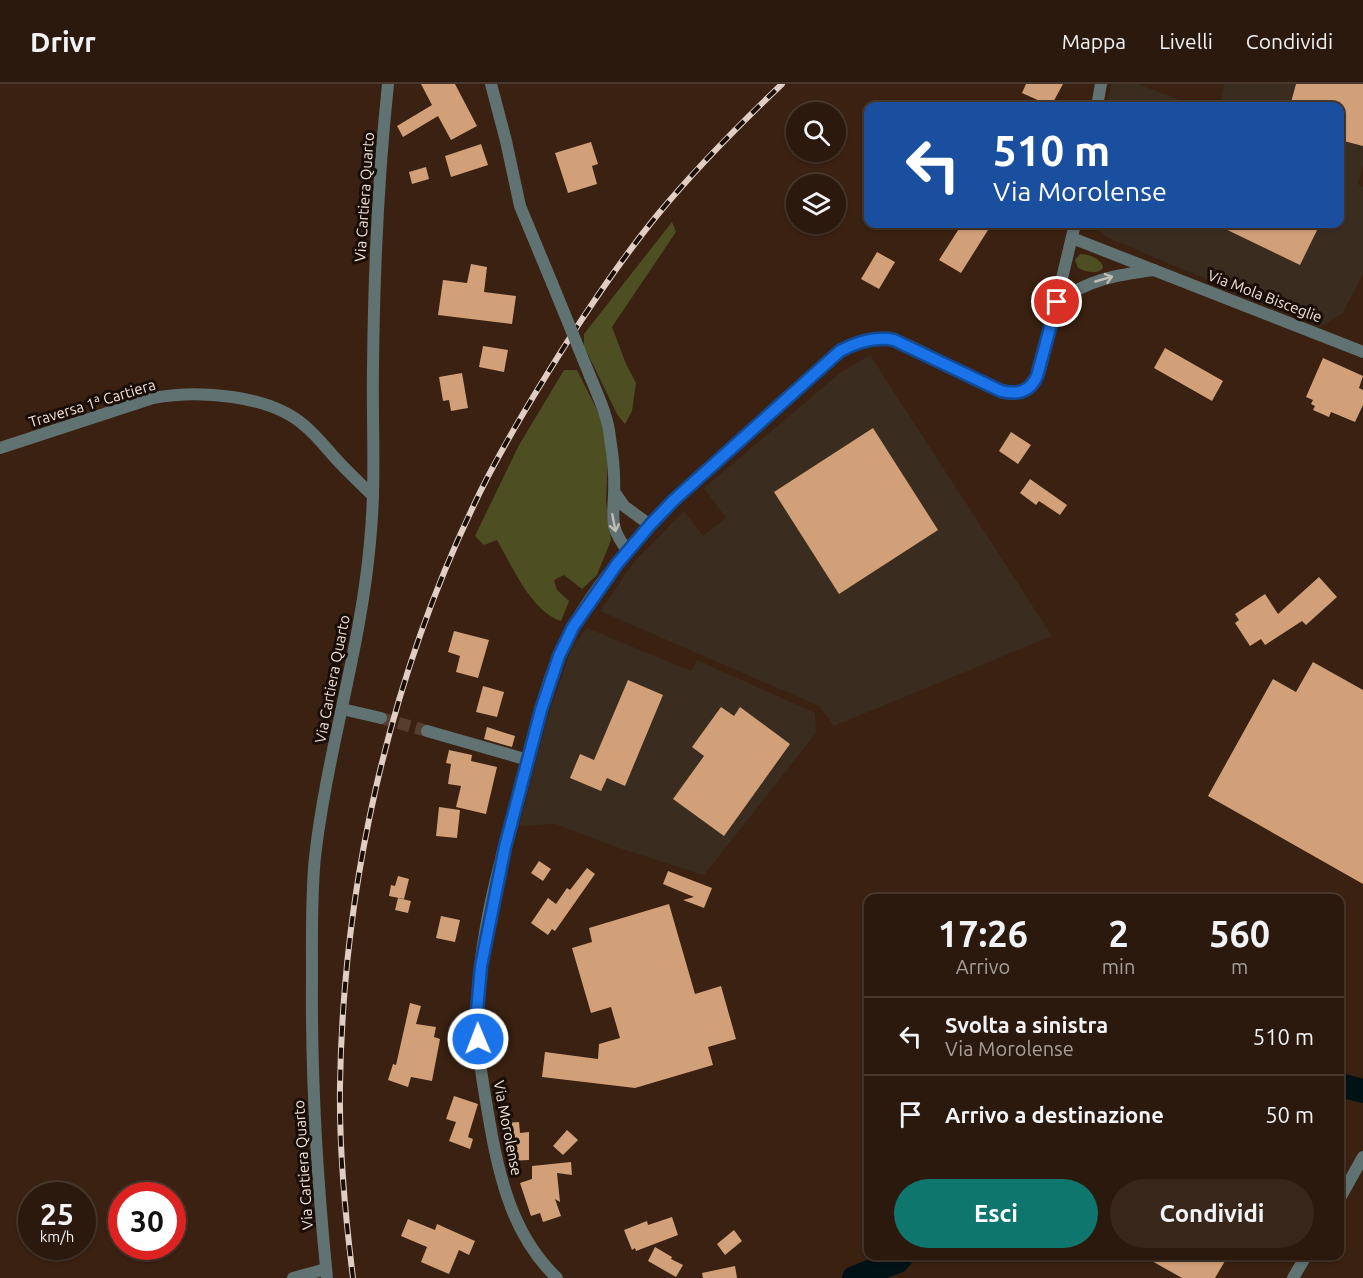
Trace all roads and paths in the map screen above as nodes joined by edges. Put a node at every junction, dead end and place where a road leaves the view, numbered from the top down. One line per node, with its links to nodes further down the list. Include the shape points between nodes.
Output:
1 (388, 84): 12 (street, Via Cartiera Quarto, via 375,251)
2 (491, 84): 11 (street, bridge, via 520,206 608,425)
3 (1101, 84): 4 (street)
4 (1098, 102)
5 (1074, 228): 6 (street, Via Morolense)
6 (1072, 238): 7 (street, Via Mola Bisceglie); 8 (street, Via Morolense)
7 (1155, 270): 8 (street, one-way to 7, via 1100,279); 9 (street, Via Mola Bisceglie)
8 (1057, 302): 13 (street, Via Morolense, via 1037,376 1023,391 1001,391 894,340 859,343 832,357)
9 (1363, 352)
10 (0, 447): 12 (street, Traversa 1ª Cartiera, via 153,398 199,394 236,398 281,410 304,424)
11 (615, 493): 13 (street, via 624,506); 14 (street, one-way to 14, via 614,529)
12 (373, 496): 15 (street, Via Cartiera Quarto, via 367,572)
13 (650, 525): 14 (street, Via Morolense)
14 (628, 550): 18 (street, Via Morolense, via 565,642)
15 (342, 709): 16 (street); 22 (street, Via Cartiera Quarto, via 316,847 312,929 312,1082)
16 (381, 718)
17 (427, 731): 18 (street)
18 (528, 760): 24 (street, Via Morolense, via 486,932 477,1030 487,1105 506,1193 525,1239)
19 (1363, 1157): 20 (street)
20 (1344, 1191)
21 (1304, 1260): 25 (street)
22 (327, 1273): 23 (street)
23 (292, 1278)
24 (557, 1278)
25 (1293, 1278)

